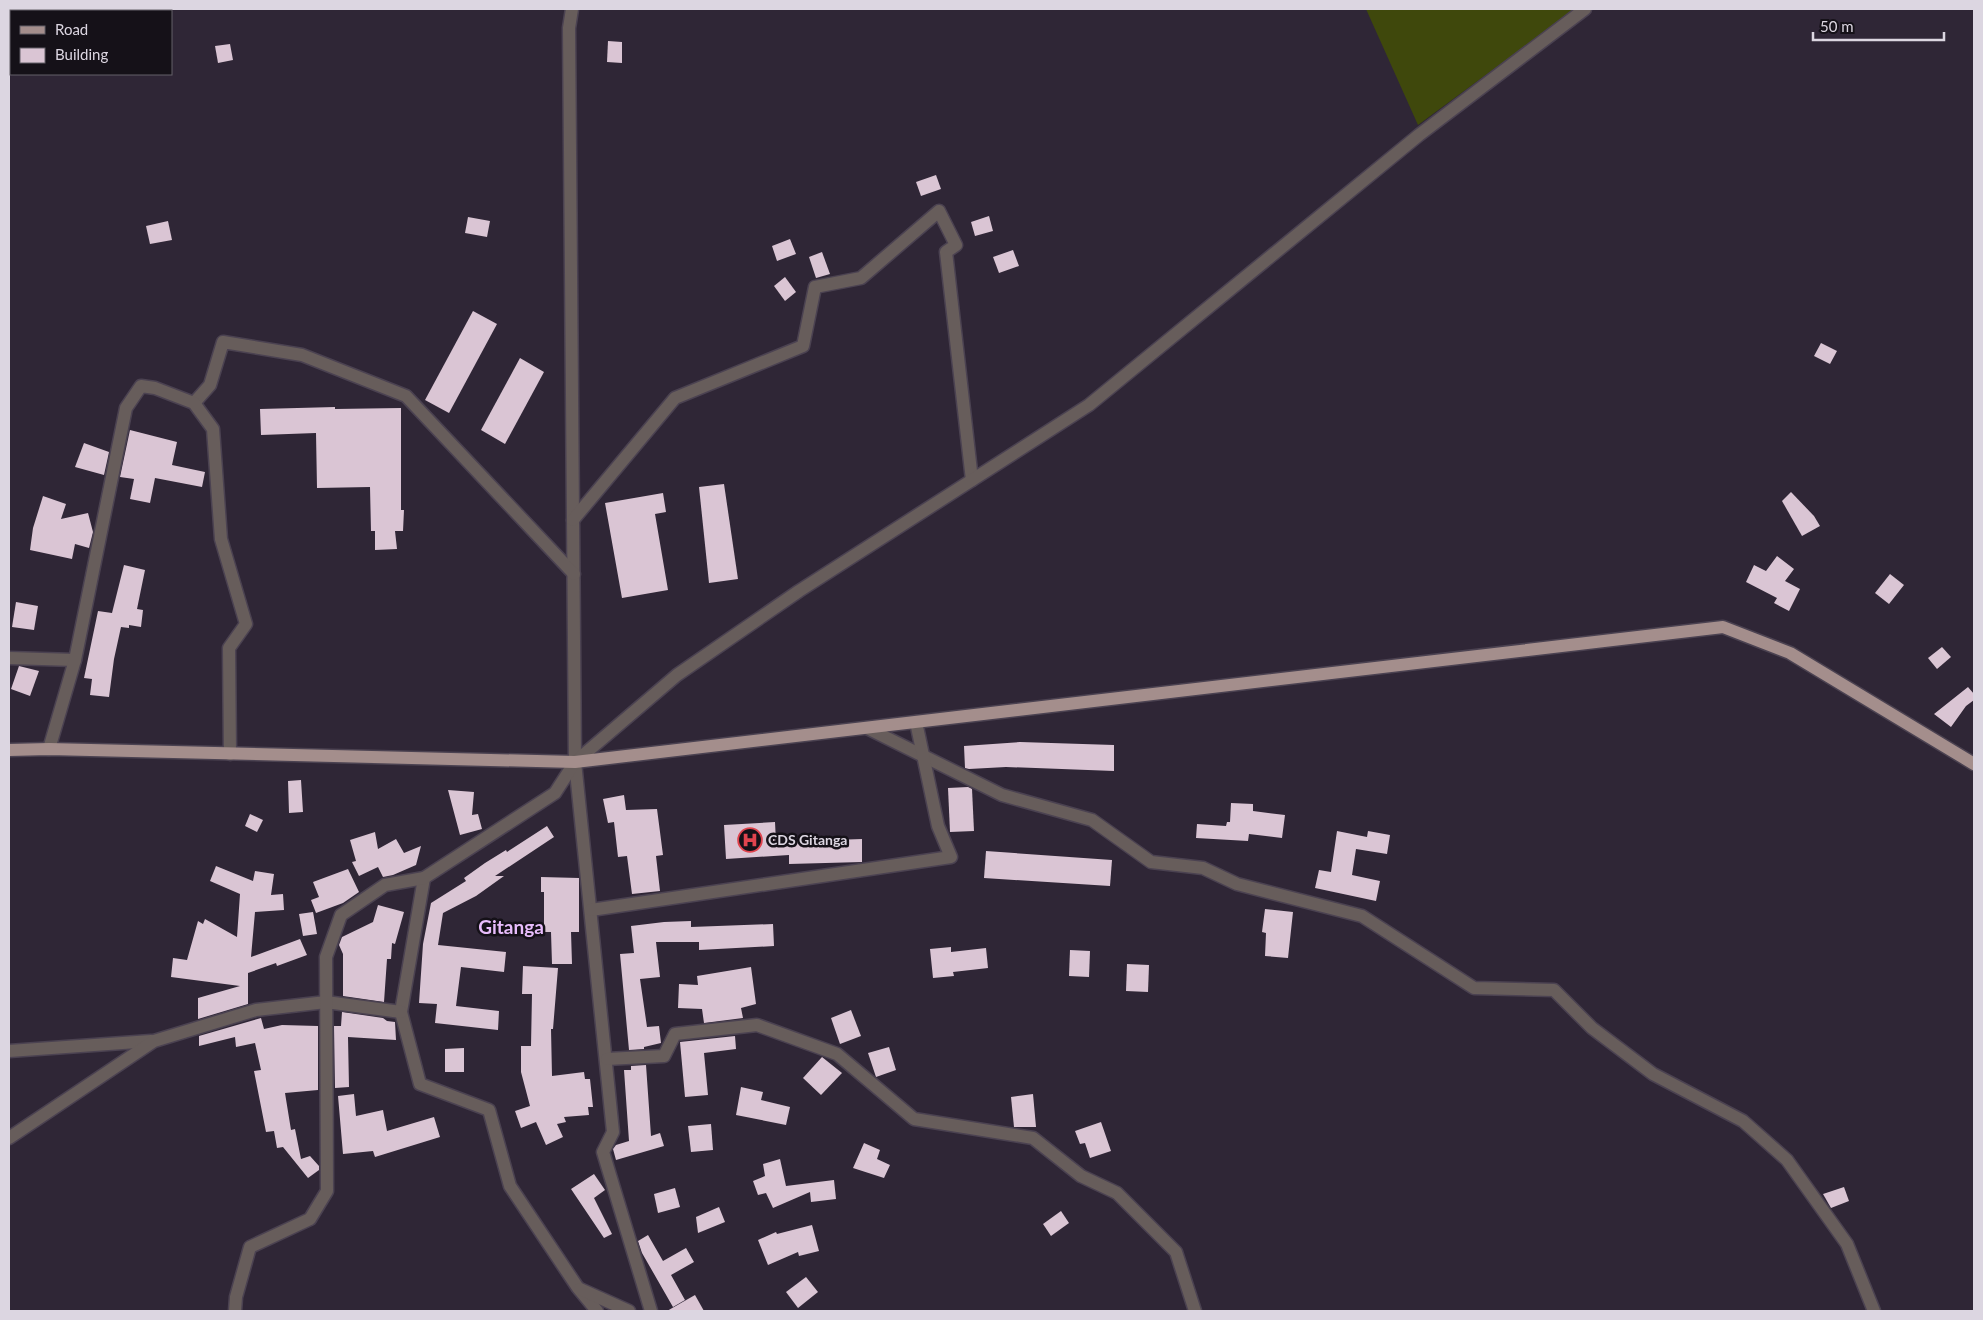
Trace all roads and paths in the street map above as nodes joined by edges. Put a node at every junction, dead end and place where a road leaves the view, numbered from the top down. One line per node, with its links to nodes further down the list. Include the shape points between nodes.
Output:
1 (572, 9): 5 (street, via 569,28)
2 (1585, 9): 4 (street, via 1419,135 1089,405)
3 (194, 403): 6 (street, via 210,385 224,342 302,355 406,396); 8 (street, via 156,388 141,386 126,408); 13 (street, via 213,429 221,539 246,624 230,648)
4 (972, 480): 5 (street, via 946,252 956,245 939,211 861,278 815,287 803,346 675,398); 15 (street, via 799,591 677,675)
5 (573, 520): 6 (street)
6 (574, 574): 15 (street)
7 (9, 658): 8 (street)
8 (74, 660): 11 (street)
9 (916, 722): 10 (main road); 14 (street); 16 (main road, via 1723,627 1790,652)
10 (867, 728): 14 (street); 15 (main road)
11 (49, 749): 12 (main road); 13 (main road)
12 (9, 750)
13 (230, 754): 15 (main road)
14 (922, 756): 18 (street, via 938,826 951,857); 31 (street, via 1002,795 1092,820 1151,862 1203,868 1237,884 1362,916 1474,988 1554,990 1592,1028 1654,1074 1744,1121 1787,1160 1847,1244)
15 (575, 762): 17 (street, via 555,793); 18 (street)
16 (1974, 764)
17 (424, 878): 19 (street, via 385,885 341,915 326,957); 20 (street)
18 (591, 910): 23 (street)
19 (326, 1002): 20 (street); 21 (street, via 256,1010); 26 (street, via 327,1191 310,1219 250,1247)
20 (401, 1012): 25 (street, via 420,1084 489,1110 510,1186)
21 (154, 1041): 22 (street); 24 (street)
22 (9, 1051)
23 (607, 1059): 29 (street, via 613,1132 603,1152); 30 (street, via 664,1056 676,1034 757,1025 837,1054 914,1118 1033,1138 1081,1176 1117,1193 1176,1252)
24 (9, 1138)
25 (578, 1288): 27 (street); 28 (street)
26 (235, 1311)
27 (597, 1311)
28 (629, 1311)
29 (651, 1311)
30 (1195, 1311)
31 (1874, 1311)

